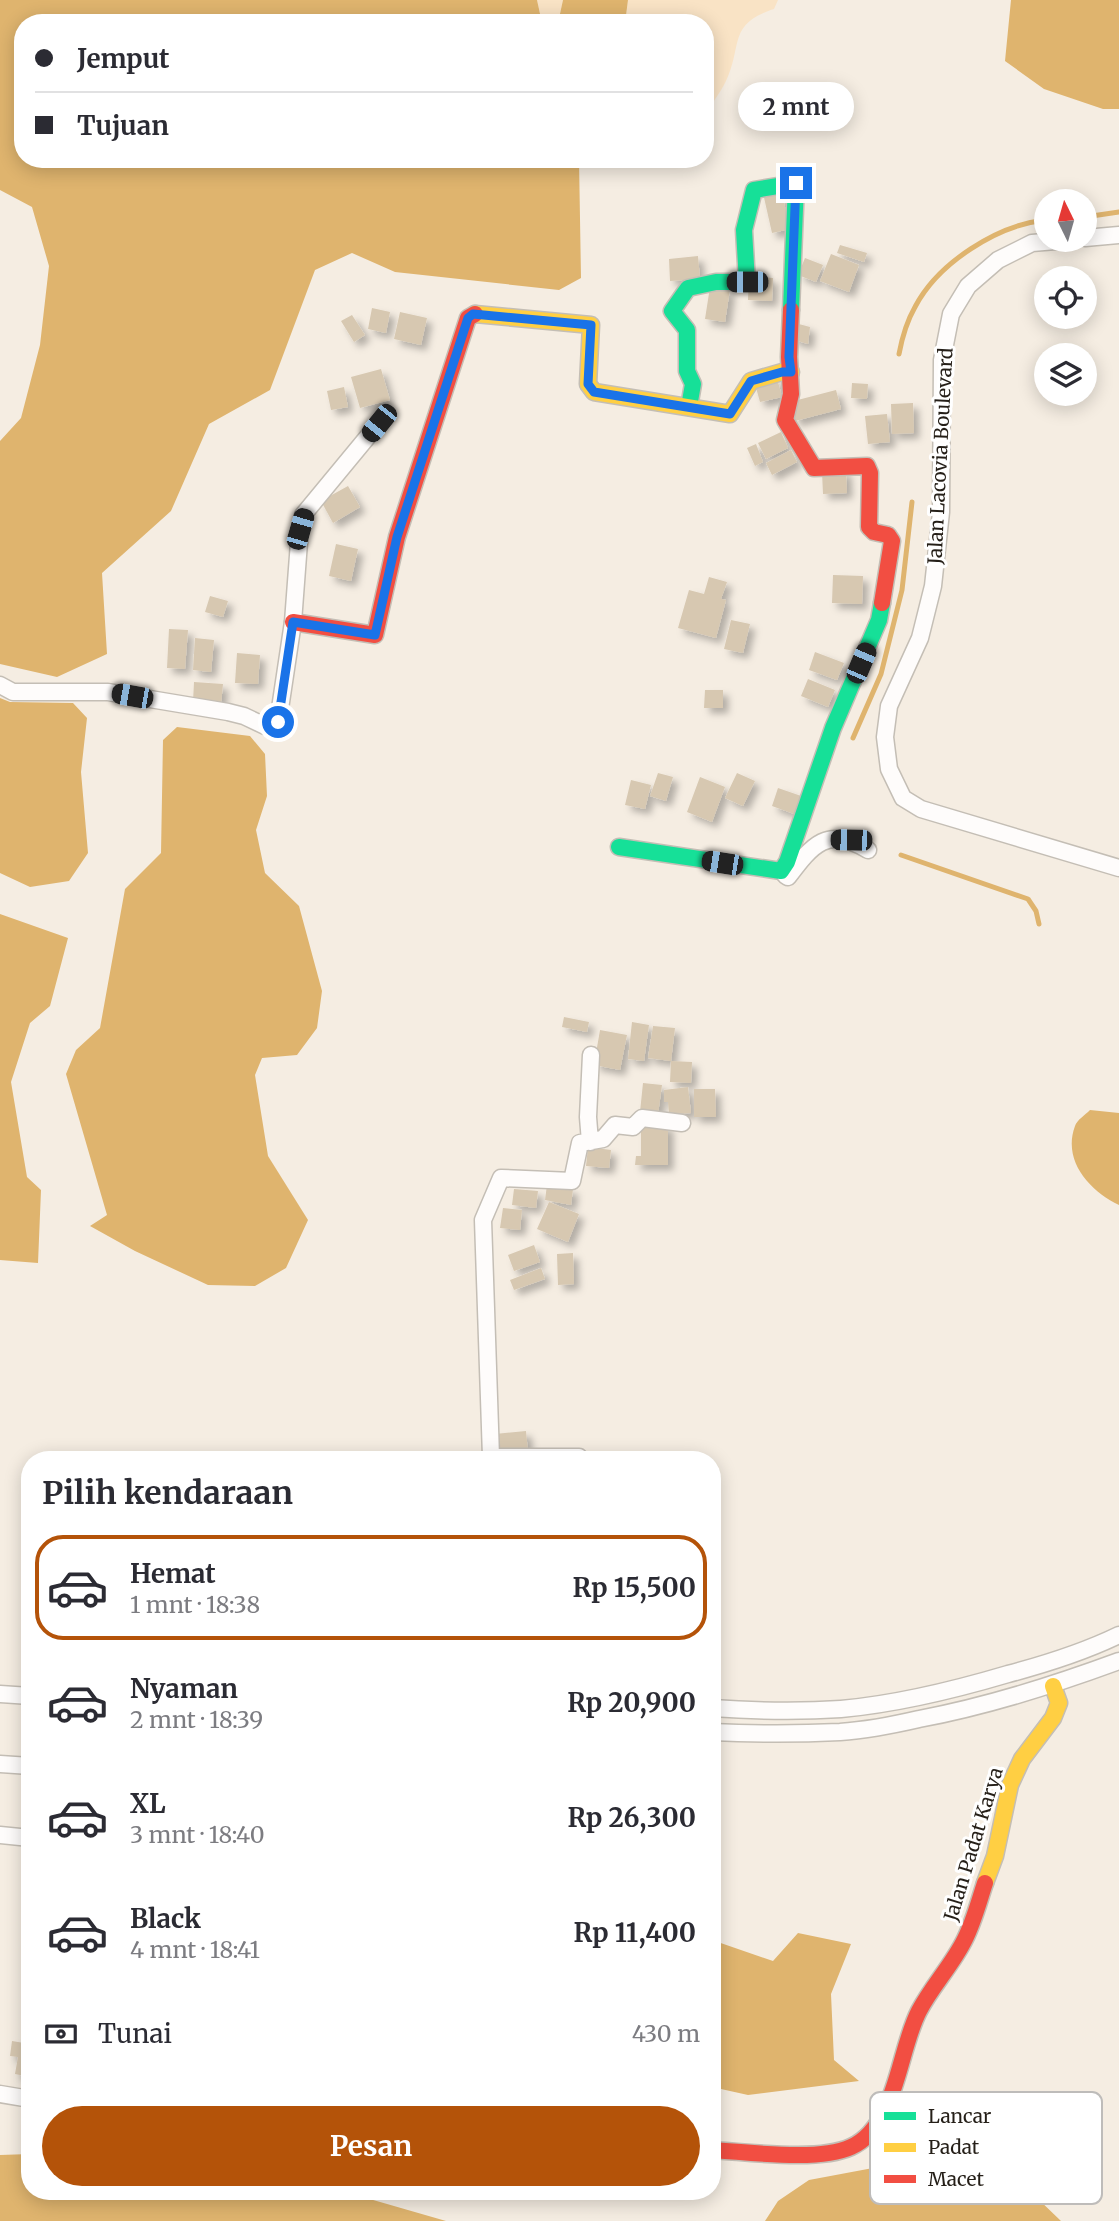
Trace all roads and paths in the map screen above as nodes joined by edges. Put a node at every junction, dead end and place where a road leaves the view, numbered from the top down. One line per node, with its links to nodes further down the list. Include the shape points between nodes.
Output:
1 (1119, 235): 2 (street)
2 (1097, 237)
3 (1034, 243): 11 (street, Jalan Lacovia Boulevard, via 998,260 968,286 951,314 942,360 941,512 933,586 920,638 889,706 885,737 889,769 903,798 921,810)
4 (791, 372): 5 (street, via 751,381 730,414); 5 (street, via 796,183 754,190 744,230 747,282 688,288 672,310 687,330 687,371 692,384); 12 (street, via 792,394 785,420 813,467 867,466 869,527 892,541 879,620)
5 (689, 407): 7 (street, via 594,392 588,384 591,325 473,314 397,537 375,635)
6 (379, 423): 7 (street, via 303,515)
7 (293, 622): 8 (street, via 278,722 265,726 228,712 108,692 13,692)
8 (0, 685)
9 (619, 847): 12 (street)
10 (868, 850): 12 (street, via 851,840 826,839 809,850 788,877)
11 (1119, 868)
12 (780, 871)
13 (592, 1055): 15 (street)
14 (682, 1123): 15 (street, via 642,1118 633,1127 615,1125 603,1139)
15 (590, 1142): 16 (street, via 580,1143 572,1181 501,1178 483,1220)
16 (491, 1451)
17 (1119, 1635): 23 (street, via 1046,1664 960,1688)
18 (1119, 1661): 19 (street)
19 (1053, 1686): 25 (street, via 965,1710); 30 (street, Jalan Padat Karya, via 1059,1703 1010,1785 995,1856 965,1940 918,2012)
20 (0, 1694): 21 (street)
21 (21, 1695)
22 (721, 1709): 23 (street)
23 (840, 1709): 25 (street)
24 (721, 1732): 25 (street)
25 (842, 1732)
26 (0, 1764): 27 (street)
27 (21, 1765)
28 (0, 1835): 29 (street)
29 (21, 1837)
30 (891, 2092)
31 (0, 2094): 32 (street)
32 (21, 2098)
33 (870, 2133): 34 (street, Jalan Padat Karya, via 848,2149 827,2154)
34 (721, 2150)

